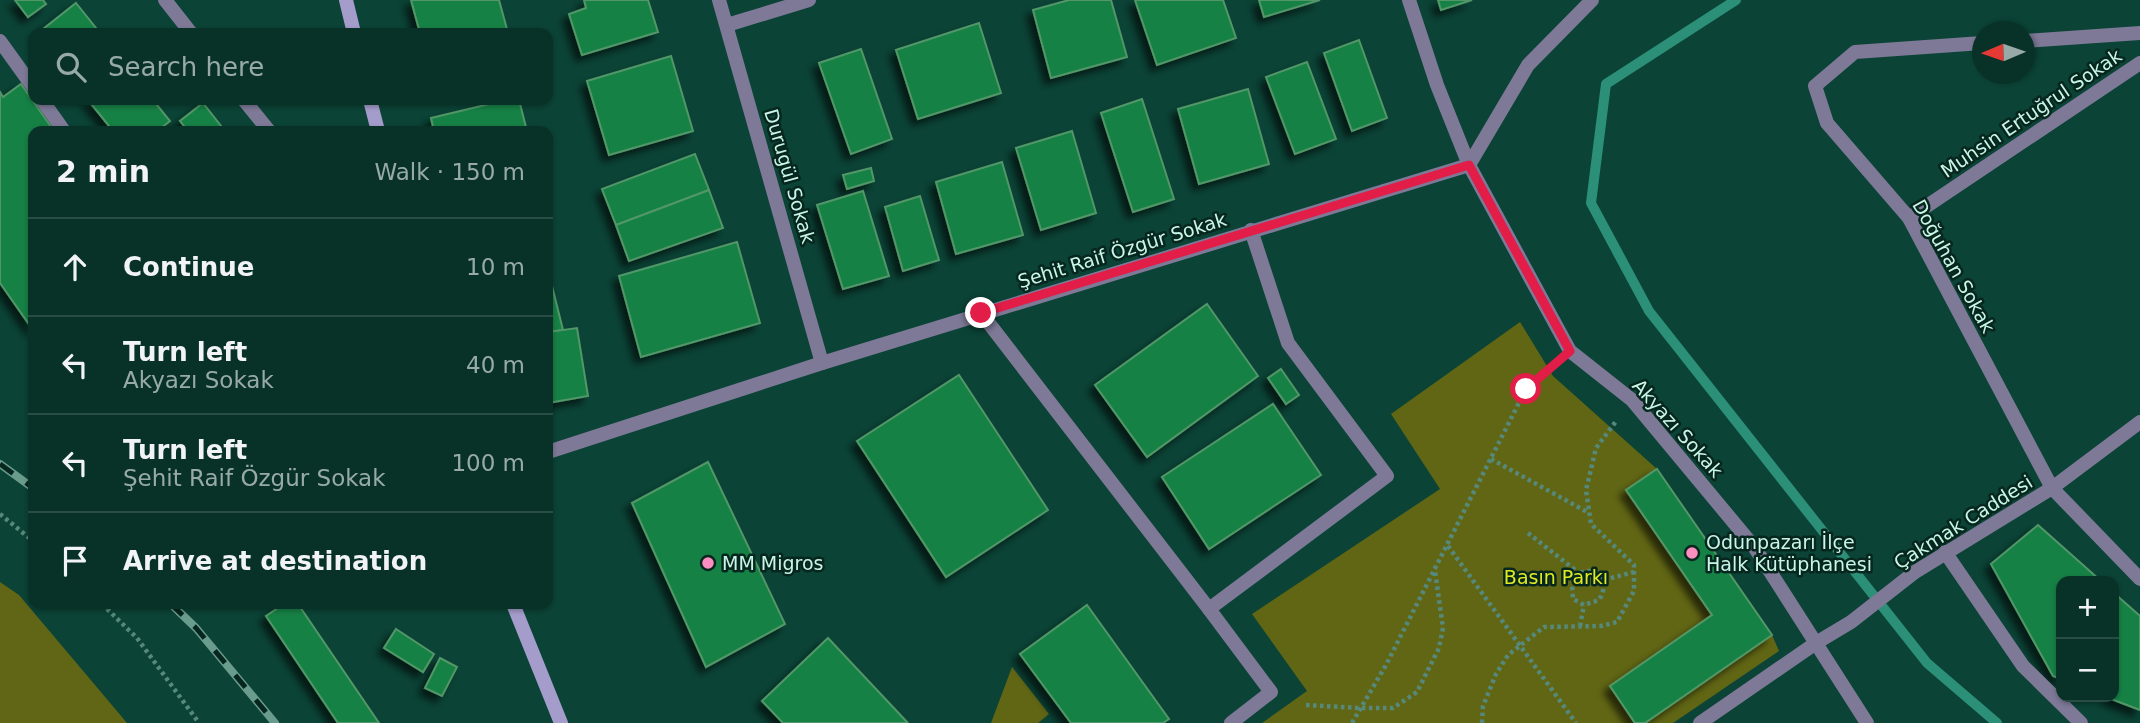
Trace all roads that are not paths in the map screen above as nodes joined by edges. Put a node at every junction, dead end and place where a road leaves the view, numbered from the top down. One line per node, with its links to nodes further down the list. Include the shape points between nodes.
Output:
1 (165, 0): 8 (street)
2 (346, 0): 9 (main road)
3 (719, 0): 7 (street, Durugül Sokak)
4 (809, 0): 7 (street)
5 (1409, 0): 22 (street, Akyazı Sokak)
6 (1592, 0): 22 (street, via 1528,65)
7 (727, 25): 26 (street, Durugül Sokak)
8 (187, 28)
9 (353, 28)
10 (2140, 33): 11 (street)
11 (2035, 40)
12 (0, 41): 15 (street)
13 (1972, 44): 23 (street, Doğuhan Sokak, via 1855,52 1815,86 1827,123)
14 (2140, 63): 23 (street, Muhsin Ertuğrul Sokak)
15 (28, 80)
16 (46, 105): 19 (street)
17 (248, 105): 20 (street)
18 (371, 105): 21 (main road)
19 (60, 126)
20 (265, 126)
21 (377, 126)
22 (1469, 165): 24 (street, Şehit Raif Özgür Sokak); 34 (street, Akyazı Sokak, via 1570,351 1632,400 1755,548)
23 (1909, 218): 29 (street, Doğuhan Sokak)
24 (1251, 230): 25 (street, Şehit Raif Özgür Sokak); 33 (street, via 1288,343 1387,476)
25 (981, 313): 26 (street, Şehit Raif Özgür Sokak); 33 (street)
26 (822, 363): 28 (street, Şehit Raif Özgür Sokak)
27 (2140, 422): 29 (street, Çakmak Caddesi)
28 (553, 450)
29 (2052, 488): 30 (street, Çakmak Caddesi); 31 (street, Doğuhan Sokak)
30 (1945, 552): 34 (street, Çakmak Caddesi); 39 (street, via 2023,666)
31 (2140, 579)
32 (515, 609): 35 (main road)
33 (1209, 609): 36 (street, via 1271,692)
34 (1816, 643): 37 (street, Çakmak Caddesi); 38 (street, Akyazı Sokak)
35 (561, 723)
36 (1231, 723)
37 (1700, 723)
38 (1867, 723)
39 (2081, 723)

